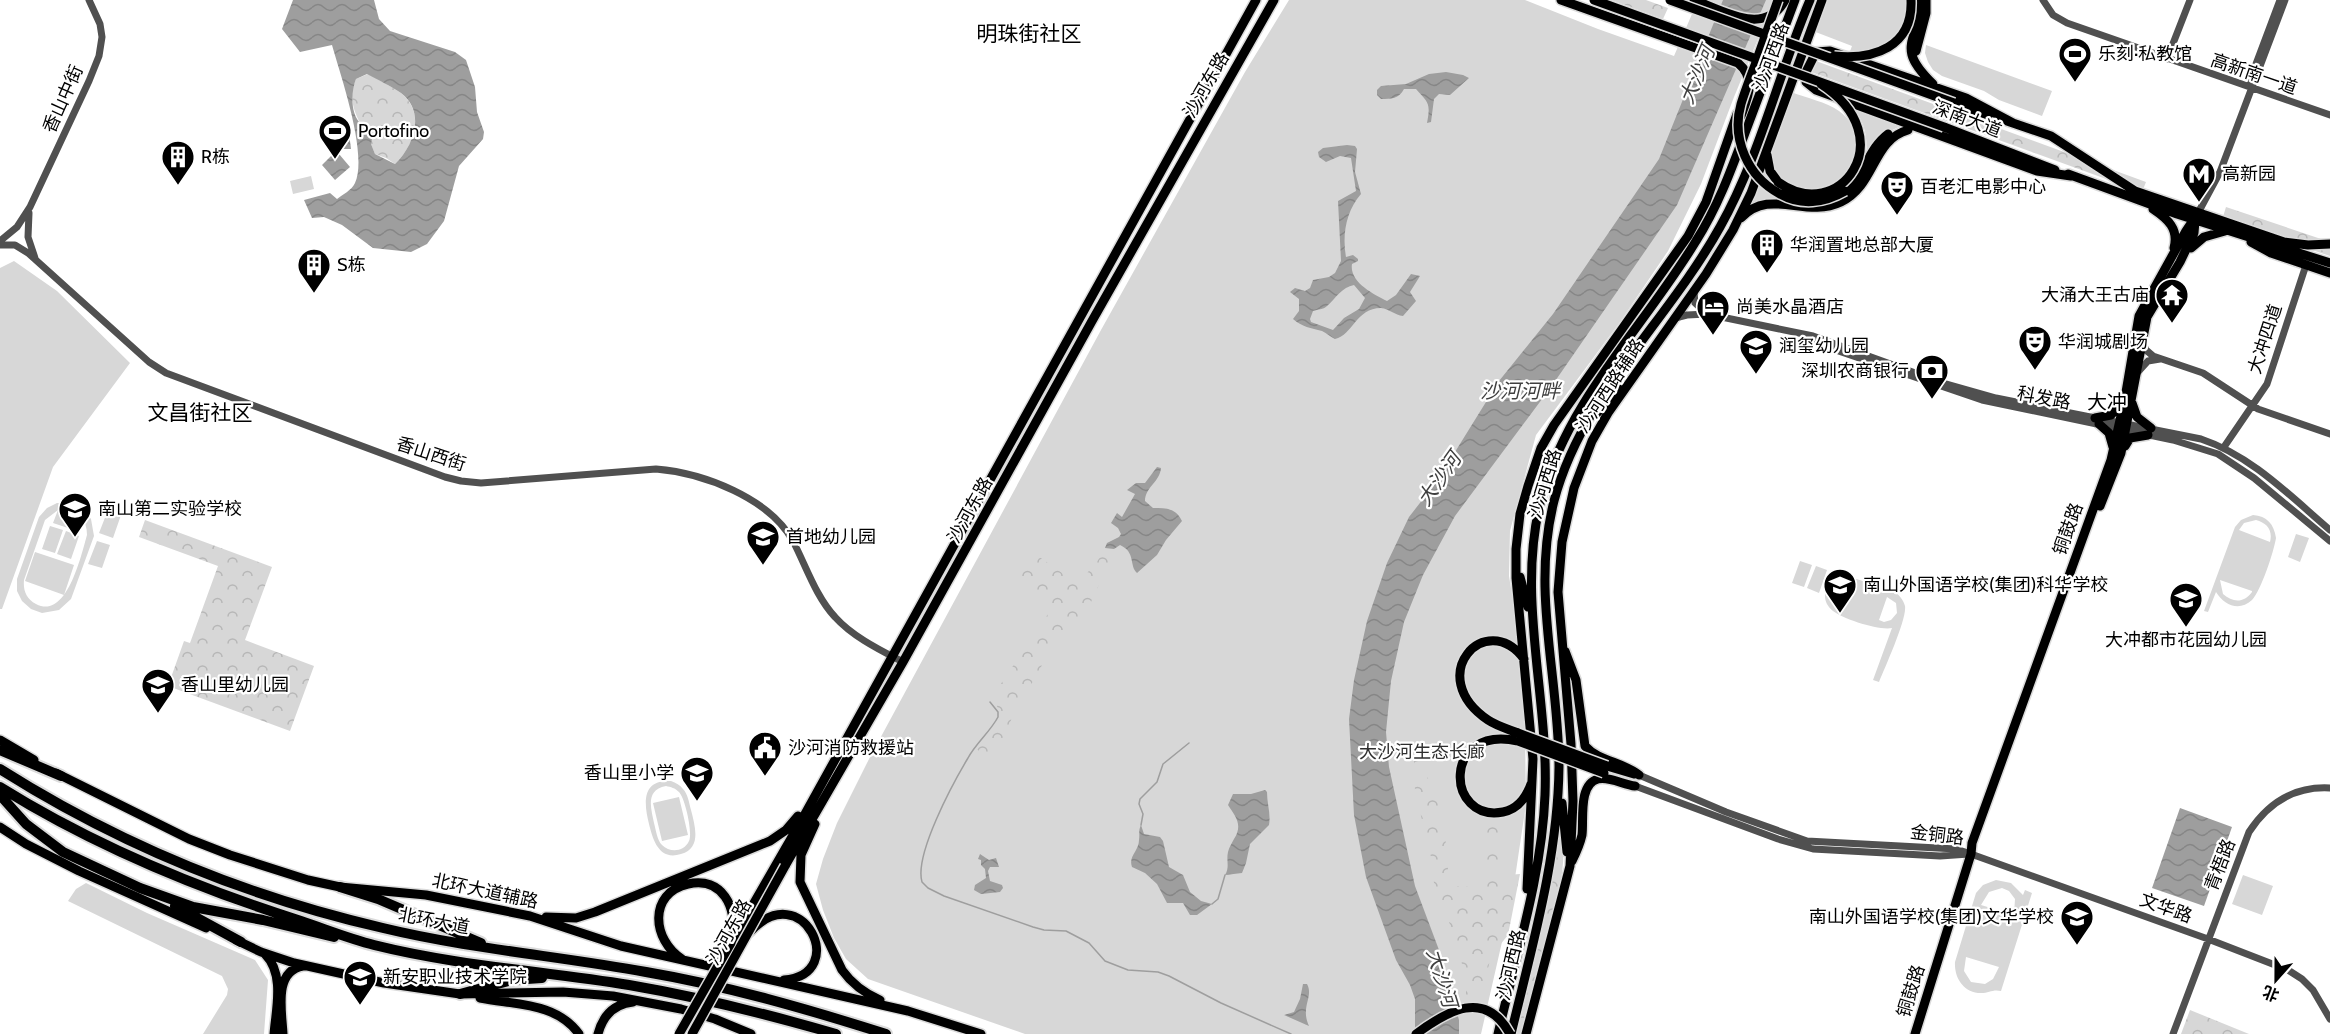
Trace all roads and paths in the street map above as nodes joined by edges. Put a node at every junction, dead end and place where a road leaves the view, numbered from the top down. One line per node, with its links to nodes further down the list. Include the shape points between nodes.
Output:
1 (89, 0): 38 (street, 香山中街, via 100,24 99,56)
2 (1256, 0): 75 (main road, 沙河东路)
3 (1274, 0): 77 (main road, 沙河东路)
4 (1561, 0): 36 (main road, via 1738,63 1746,71 1750,92)
5 (1594, 0): 22 (main road, 深南大道, bridge)
6 (1670, 0): 20 (main road, 深南大道, bridge)
7 (1694, 0): 9 (main road, via 1757,21 1778,11)
8 (1778, 0): 26 (main road, 沙河西路辅路, bridge)
9 (1785, 0)
10 (1795, 0): 36 (main road, 沙河西路)
11 (1810, 0): 34 (main road, 沙河西路)
12 (1822, 0): 32 (main road, 沙河西路辅路)
13 (1911, 0): 20 (main road, bridge, via 1908,23 1889,48 1873,55 1852,57)
14 (1920, 0): 23 (main road, via 1910,48 1912,60)
15 (1926, 0): 23 (main road, via 1916,53)
16 (2043, 0): 21 (street, 高新南一道, via 2053,15 2067,23)
17 (2190, 0): 21 (street)
18 (2280, 0): 25 (street)
19 (2285, 0): 25 (street)
20 (1811, 51): 28 (main road, 深南大道, bridge)
21 (2167, 60): 25 (street, 高新南一道)
22 (1801, 74): 32 (main road, bridge, via 1825,87 1850,111 1861,134 1861,151 1851,174 1826,191 1800,193 1778,182 1768,165); 33 (main road, 深南大道, bridge)
23 (1922, 74): 24 (main road)
24 (1934, 86): 28 (main road); 30 (main road, via 1824,50 1813,55 1806,74 1806,82 1812,88)
25 (2250, 89): 27 (street, 高新南一道); 39 (street, via 2220,172)
26 (1741, 104): 29 (main road, bridge, via 1739,134 1746,160 1765,183 1787,197 1810,202 1823,201 1856,182 1879,142 1888,134); 59 (main road, 沙河西路辅路, bridge, via 1695,224)
27 (2330, 115)
28 (2013, 123): 39 (main road, 深南大道, via 2051,136 2135,191)
29 (1908, 130): 30 (main road); 40 (main road, via 1886,144 1866,180 1845,200 1815,208 1762,205 1746,213)
30 (1929, 132): 31 (main road)
31 (1966, 146): 33 (main road); 35 (main road, via 2037,171)
32 (1767, 151): 40 (main road, 沙河西路辅路)
33 (2018, 156): 35 (main road, 深南大道)
34 (1746, 173): 44 (main road); 65 (main road, 沙河西路, via 1704,255 1609,386)
35 (2071, 176): 37 (main road, 深南大道)
36 (1721, 195): 55 (main road, 沙河西路, via 1691,250)
37 (2138, 200): 39 (main road, 深南大道); 46 (main road, via 2174,229 2176,242)
38 (30, 207): 42 (street, 香山中街); 45 (street, 香山中街, via 28,237)
39 (2197, 216): 41 (main road, 深南大道); 43 (main road, 深南大道, via 2284,242); 46 (main road, 铜鼓路); 47 (main road, 铜鼓路, via 2194,233)
40 (1733, 230): 44 (main road, 沙河西路辅路)
41 (2234, 232): 47 (main road, via 2221,231 2204,237); 48 (main road, 深南大道); 49 (main road, via 2271,253)
42 (0, 243): 45 (street, 香山西街, via 15,245)
43 (2330, 244)
44 (1724, 246): 51 (main road, 沙河西路辅路)
45 (37, 260): 75 (street, 香山西街, via 166,373 451,479 481,483 656,469 684,474 742,494 770,513 785,530 834,616)
46 (2170, 262): 60 (main road, 铜鼓路, via 2139,316)
47 (2180, 262): 54 (main road, 铜鼓路, via 2150,312)
48 (2330, 263)
49 (2306, 265): 50 (main road); 61 (street, 大冲四道, via 2270,378)
50 (2330, 273)
51 (1695, 288): 52 (street, via 1695,303); 53 (main road, 沙河西路辅路)
52 (1707, 314): 53 (street, via 1684,315); 62 (street, 科发路, via 1813,336 1996,398)
53 (1673, 320): 57 (main road, 沙河西路辅路)
54 (2142, 339): 56 (street, via 2147,352); 58 (main road, 铜鼓路)
55 (1623, 345): 59 (main road); 73 (main road, 沙河西路, via 1566,432 1542,497 1531,567)
56 (2164, 359): 58 (street, via 2149,361); 61 (street, via 2203,373)
57 (1640, 367): 65 (main road); 72 (main road, 沙河西路辅路, via 1603,422 1578,478 1562,542)
58 (2138, 372): 60 (main road, 铜鼓路)
59 (1589, 373): 71 (main road, 沙河西路辅路, via 1541,448 1524,499)
60 (2128, 400): 62 (main road); 63 (main road, 铜鼓路); 64 (main road)
61 (2253, 406): 66 (street); 67 (street, 大冲四道)
62 (2097, 421): 63 (street, 科发路); 68 (main road)
63 (2123, 426): 64 (street, 科发路); 68 (main road, 铜鼓路)
64 (2150, 431): 67 (street, 科发路, via 2188,435); 68 (main road, via 2130,438); 70 (street, 科发路, via 2226,459)
65 (1581, 432): 78 (main road, 沙河西路, via 1559,485 1546,547 1545,610)
66 (2330, 434)
67 (2224, 447): 69 (street, 科发路, via 2260,471)
68 (2117, 452): 95 (main road, 铜鼓路, via 1978,844)
69 (2330, 530)
70 (2330, 541)
71 (1516, 549): 73 (main road); 76 (main road, 沙河西路辅路)
72 (1558, 609): 74 (main road, 沙河西路辅路); 78 (main road)
73 (1534, 633): 100 (main road, 沙河西路, via 1544,734 1545,794)
74 (1562, 644): 84 (main road, via 1576,680 1585,746); 97 (main road, 沙河西路辅路, via 1573,784)
75 (892, 656): 77 (street, 香山西街); 93 (main road, 沙河东路)
76 (1524, 659): 79 (main road, via 1504,644 1486,642 1468,653 1459,673 1462,690 1476,710); 86 (main road, 沙河西路辅路)
77 (903, 662): 92 (main road, 沙河东路)
78 (1552, 675): 87 (main road, 沙河西路)
79 (1518, 737): 83 (main road, bridge); 86 (main road, via 1485,740 1470,750 1459,770 1463,792 1482,810 1506,811 1525,798)
80 (0, 740): 85 (main road, 北环大道辅路)
81 (0, 750): 85 (highway)
82 (0, 769): 108 (highway, 北环大道, via 118,835 233,884 341,918)
83 (1605, 769): 84 (main road); 88 (main road)
84 (1639, 775): 95 (street, 金铜路, via 1807,841 1949,848)
85 (61, 776): 98 (main road, 北环大道辅路, via 189,839 277,871)
86 (1533, 776): 100 (main road, 沙河西路辅路)
87 (1558, 780): 97 (main road); 131 (main road, 沙河西路, via 1547,880)
88 (1635, 786): 95 (street, 金铜路, via 1813,849); 97 (main road, via 1601,779 1589,784 1581,839)
89 (0, 788): 106 (highway, 北环大道, via 48,816 157,868)
90 (2330, 788): 102 (street, 青梧路, via 2307,789 2288,796 2271,805 2259,818 2242,849)
91 (0, 795): 99 (highway, via 26,825 63,852)
92 (828, 795): 96 (main road, 沙河东路); 116 (main road, via 801,855 800,882 836,960 851,982 874,998)
93 (812, 797): 96 (main road, 沙河东路); 101 (main road, via 786,830 771,840 585,916)
94 (0, 826): 104 (main road, via 79,871)
95 (1971, 854): 102 (street, 文华路); 133 (main road, 铜鼓路)
96 (782, 863): 103 (main road, 沙河东路, bridge); 105 (main road, 沙河东路)
97 (1570, 866): 132 (main road, 沙河西路辅路)
98 (340, 886): 101 (main road, 北环大道辅路, via 426,895); 108 (highway)
99 (140, 888): 104 (highway); 106 (highway, via 193,907)
100 (1527, 912): 113 (main road, 沙河西路)
101 (530, 916): 109 (main road, 北环大道辅路)
102 (2208, 939): 117 (street, 文华路, via 2296,975 2313,990); 134 (street, 青梧路)
103 (743, 941): 112 (main road, bridge, via 758,924 772,916 788,916 806,923 812,930 817,945 812,965 796,978); 123 (main road, 沙河东路, bridge)
104 (241, 942): 107 (main road)
105 (730, 943): 109 (main road, via 734,915 721,892 704,884 688,884 672,892 661,908 658,927 673,952); 122 (main road, 沙河东路, bridge)
106 (373, 945): 111 (highway, 北环大道)
107 (263, 952): 110 (main road); 118 (main road, via 276,973)
108 (510, 952): 126 (highway, 北环大道, via 691,980)
109 (692, 964): 112 (main road, 北环大道辅路)
110 (307, 966): 114 (main road); 119 (main road, via 294,969 284,981)
111 (589, 980): 114 (highway, via 512,980); 125 (highway, 北环大道, via 736,1007)
112 (765, 980): 116 (main road, 北环大道辅路)
113 (1510, 983): 129 (main road); 130 (main road, 沙河西路)
114 (460, 994): 115 (main road, via 591,993); 120 (main road, via 545,1009)
115 (648, 1002): 121 (main road, via 614,1007); 124 (main road, via 716,1019)
116 (908, 1011): 127 (main road, 北环大道辅路)
117 (2330, 1019)
118 (274, 1034)
119 (283, 1034)
120 (579, 1034)
121 (598, 1034)
122 (679, 1034)
123 (692, 1034)
124 (751, 1034)
125 (836, 1034)
126 (886, 1034)
127 (981, 1034)
128 (1416, 1034): 131 (main road, bridge, via 1446,1013 1467,1008 1494,1015)
129 (1492, 1034)
130 (1498, 1034)
131 (1511, 1034)
132 (1526, 1034)
133 (1915, 1034)
134 (2173, 1034)

